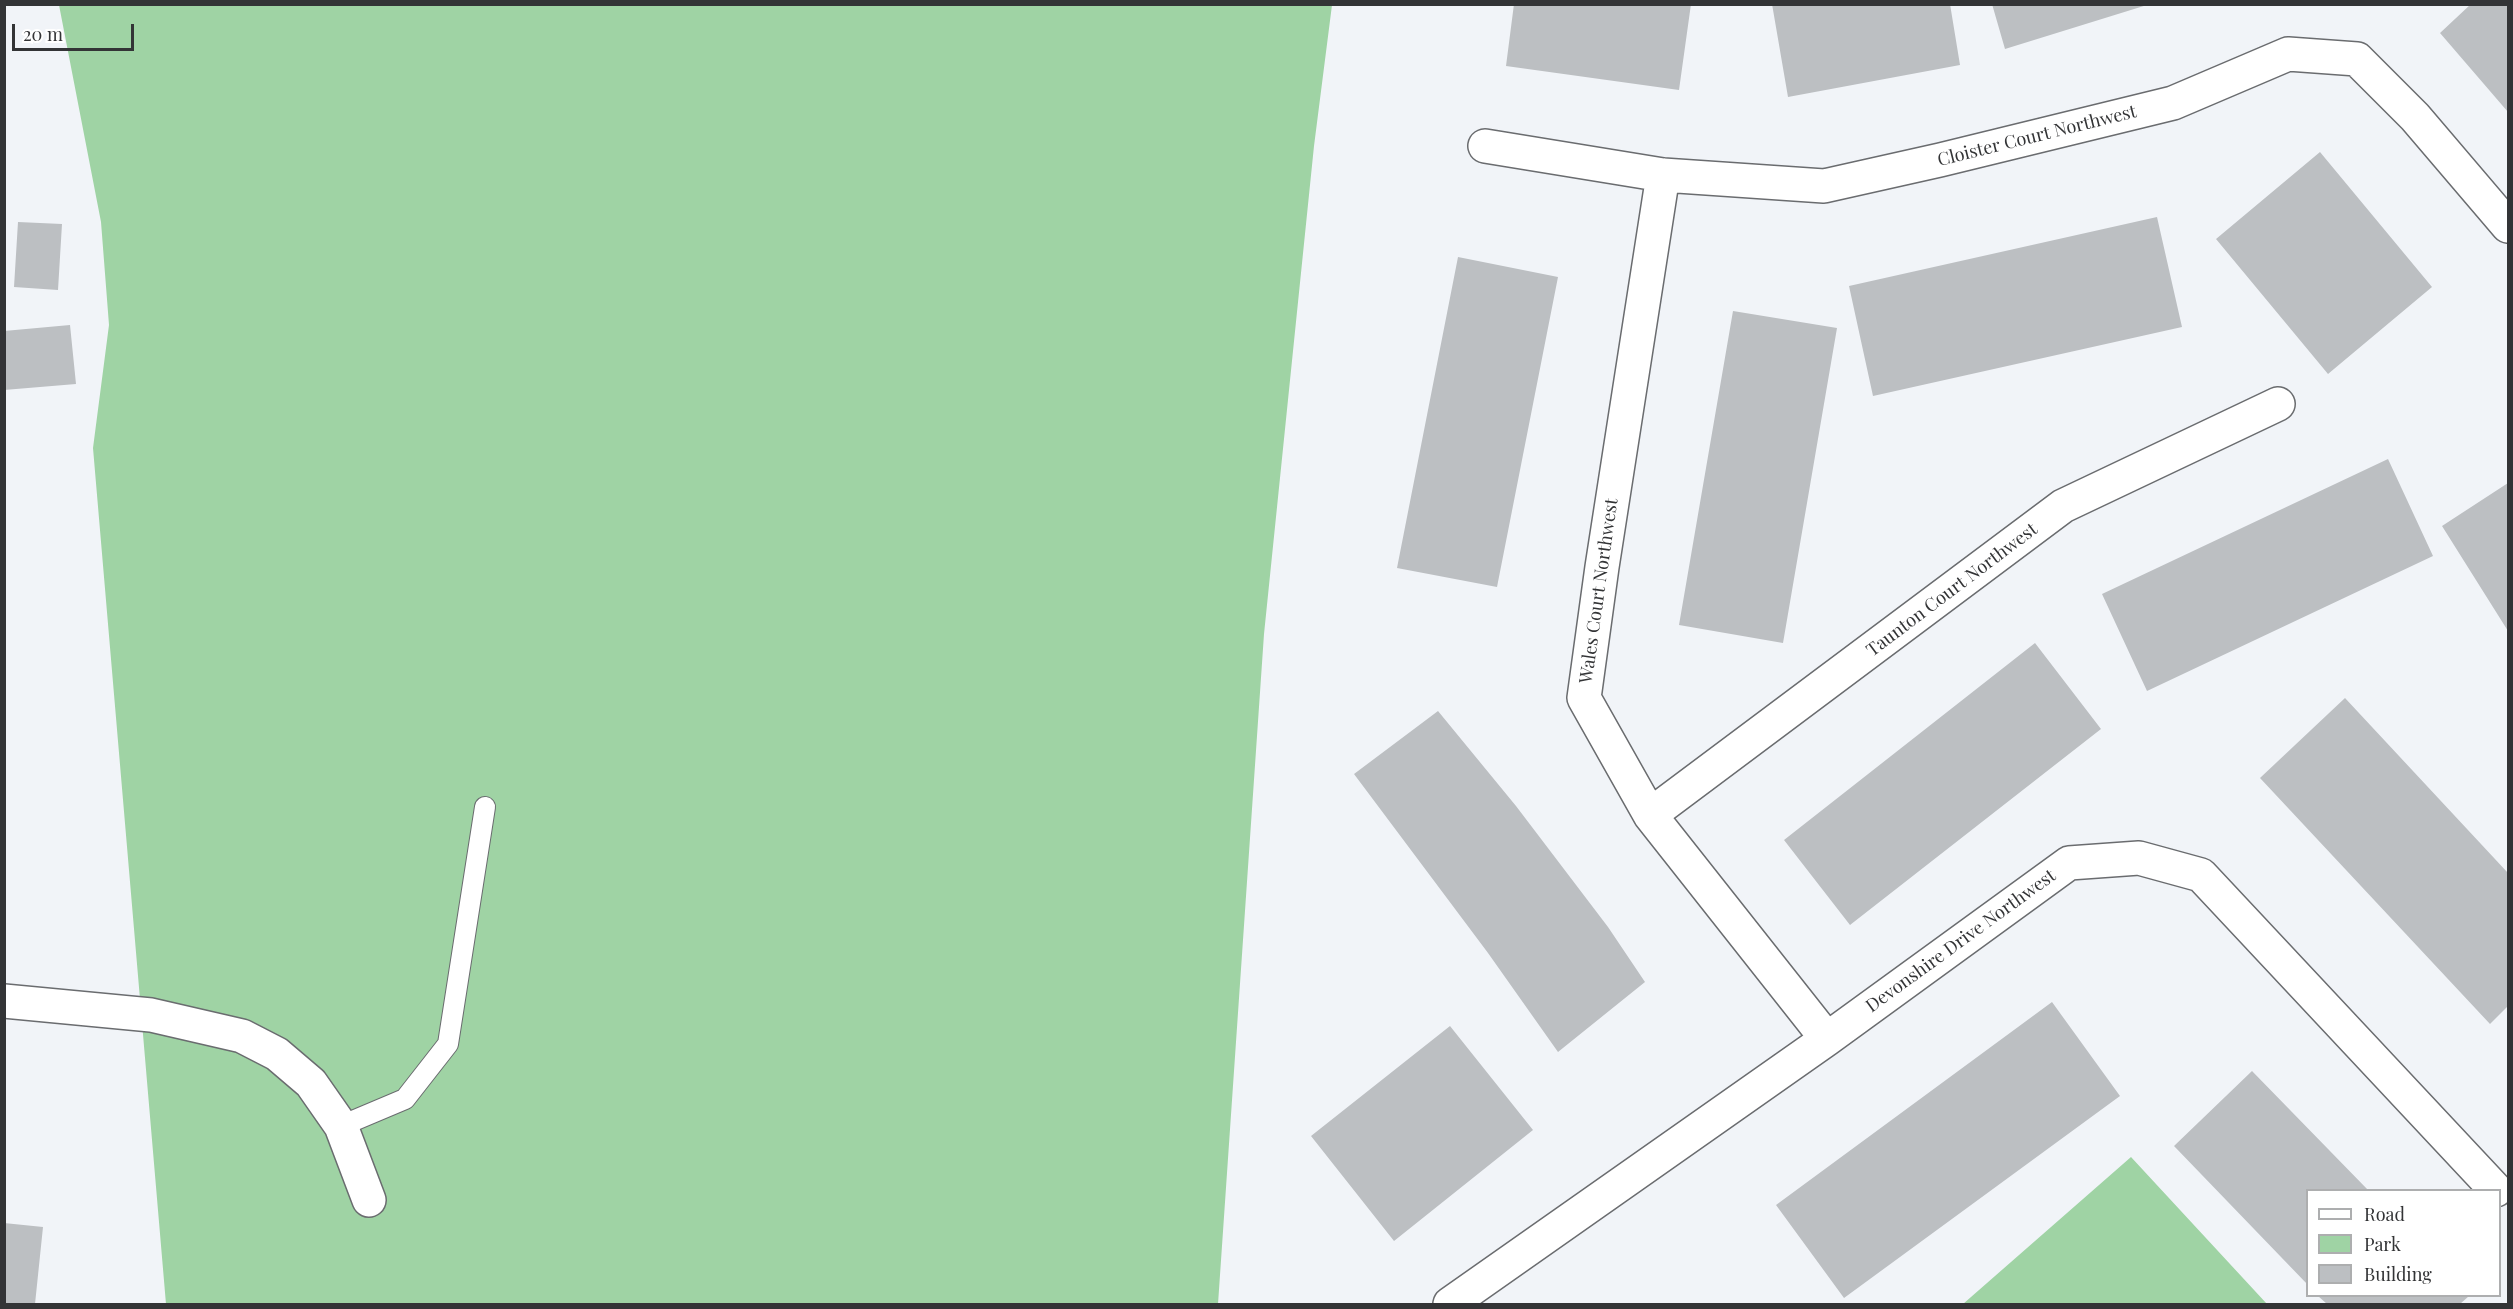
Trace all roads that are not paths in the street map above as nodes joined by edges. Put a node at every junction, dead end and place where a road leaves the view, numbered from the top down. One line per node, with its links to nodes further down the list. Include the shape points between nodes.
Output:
1 (1485, 146): 2 (street, Cloister Court Northwest)
2 (1663, 175): 3 (street, Cloister Court Northwest, via 1824,186 2173,102 2288,54 2357,59 2415,117); 6 (street, Wales Court Northwest, via 1584,698)
3 (2508, 226)
4 (2278, 404): 6 (street, Taunton Court Northwest, via 2063,506)
5 (485, 807): 9 (lane, via 448,1044 405,1099)
6 (1650, 815): 8 (street, Wales Court Northwest)
7 (4, 1001): 9 (street, via 151,1015 242,1036 277,1054 310,1083)
8 (1827, 1039): 10 (street, Devonshire Drive Northwest, via 2069,863 2139,858 2201,875); 12 (street, Devonshire Drive Northwest)
9 (341, 1126): 11 (street)
10 (2494, 1189)
11 (369, 1200)
12 (1450, 1305)

